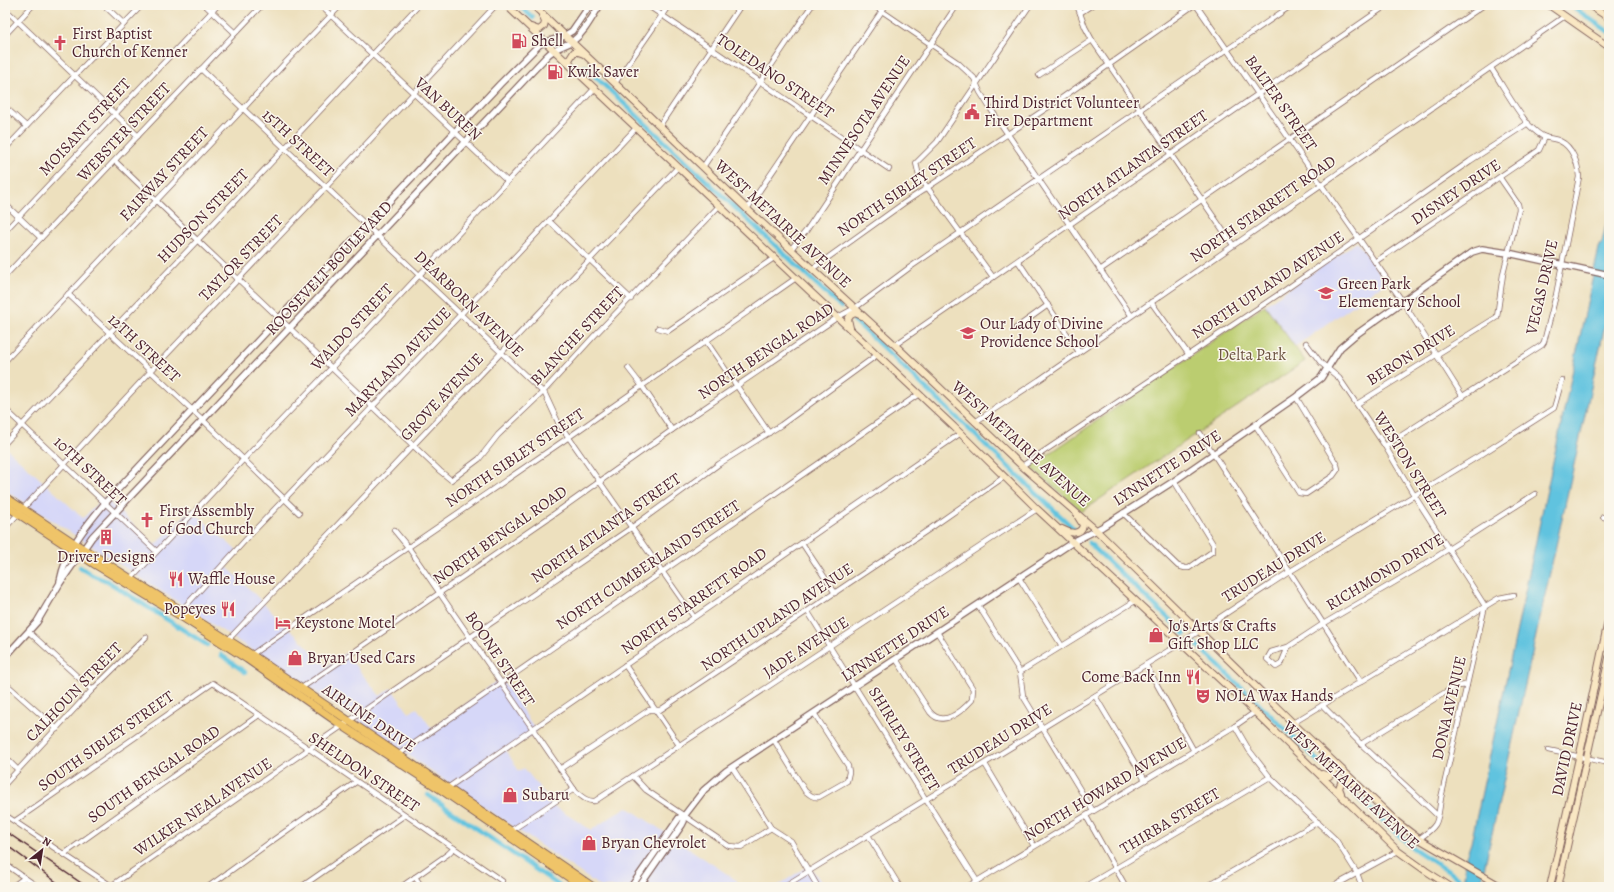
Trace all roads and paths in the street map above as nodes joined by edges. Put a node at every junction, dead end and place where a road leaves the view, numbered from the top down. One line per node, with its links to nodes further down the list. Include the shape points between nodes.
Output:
1 (33, 5): 42 (street)
2 (104, 5): 43 (street)
3 (142, 5): 43 (street)
4 (205, 5): 33 (street)
5 (218, 5): 33 (street, MOISANT STREET)
6 (262, 5): 45 (street, WEBSTER STREET)
7 (320, 5): 39 (street, VAN BUREN)
8 (341, 5): 39 (street, FAIRWAY STREET)
9 (419, 5): 57 (street, HUDSON STREET)
10 (496, 5): 68 (street, TAYLOR STREET)
11 (506, 5): 44 (main road, WEST METAIRIE AVENUE)
12 (533, 5): 36 (main road, WEST METAIRIE AVENUE)
13 (590, 5): 47 (street)
14 (600, 5): 49 (street, ROOSEVELT BOULEVARD, via 581,33)
15 (647, 5): 38 (street, TOLEDANO STREET)
16 (669, 5): 38 (street)
17 (741, 5): 53 (street)
18 (812, 5): 64 (street)
19 (873, 5): 34 (street)
20 (886, 5): 34 (street)
21 (957, 5): 51 (street, MINNESOTA AVENUE)
22 (1030, 5): 66 (street)
23 (1077, 5): 37 (street)
24 (1092, 5): 37 (street)
25 (1195, 5): 54 (street, BALTER STREET); 58 (street, NORTH SIBLEY STREET)
26 (1292, 5): 54 (street, NORTH BENGAL ROAD)
27 (1387, 5): 69 (street, NORTH ATLANTA STREET)
28 (1484, 5): 83 (street)
29 (1549, 5): 35 (main road)
30 (1556, 5): 35 (main road)
31 (1589, 5): 41 (main road)
32 (5, 9): 42 (street)
33 (212, 11): 45 (street); 73 (street, MOISANT STREET)
34 (882, 11): 51 (street); 74 (street)
35 (1558, 12): 40 (main road)
36 (541, 13): 44 (main road, via 545,22 542,28 534,29); 47 (main road, WEST METAIRIE AVENUE)
37 (1080, 13): 48 (street)
38 (662, 15): 53 (street, TOLEDANO STREET); 65 (street)
39 (331, 16): 57 (street, VAN BUREN); 71 (street, FAIRWAY STREET)
40 (1564, 16): 52 (main road); 61 (street, NORTH STARRETT ROAD)
41 (1609, 18)
42 (18, 21): 46 (street); 62 (street)
43 (124, 24): 62 (street)
44 (526, 24): 50 (main road, WEST METAIRIE AVENUE)
45 (235, 33): 60 (street, WEBSTER STREET)
46 (5, 35)
47 (566, 36): 49 (main road, WEST METAIRIE AVENUE); 50 (street, ROOSEVELT BOULEVARD)
48 (1092, 40): 58 (street); 63 (street)
49 (572, 41): 55 (street, ROOSEVELT BOULEVARD); 56 (main road, WEST METAIRIE AVENUE)
50 (545, 42): 55 (main road, WEST METAIRIE AVENUE); 79 (street, ROOSEVELT BOULEVARD, via 510,73)
51 (930, 44): 66 (street, via 957,62); 87 (street, MINNESOTA AVENUE)
52 (1609, 47)
53 (711, 49): 64 (street, TOLEDANO STREET); 76 (street)
54 (1227, 49): 69 (street, BALTER STREET); 72 (street, NORTH BENGAL ROAD)
55 (553, 50): 59 (main road, WEST METAIRIE AVENUE); 84 (street, ROOSEVELT BOULEVARD)
56 (585, 54): 59 (main road, via 574,52 569,60); 65 (main road, WEST METAIRIE AVENUE)
57 (372, 55): 68 (street, VAN BUREN); 85 (street, HUDSON STREET)
58 (1108, 65): 72 (street); 80 (street, NORTH SIBLEY STREET)
59 (571, 66): 67 (main road, WEST METAIRIE AVENUE)
60 (202, 68): 71 (street, 15TH STREET); 81 (street, WEBSTER STREET)
61 (1490, 68): 75 (street, VEGAS DRIVE); 96 (street, NORTH STARRETT ROAD)
62 (75, 75): 73 (street); 77 (street)
63 (1039, 75)
64 (760, 82): 74 (street, TOLEDANO STREET); 91 (street)
65 (616, 83): 76 (main road, WEST METAIRIE AVENUE)
66 (976, 83): 80 (street); 98 (street, via 937,142 916,163 920,176)
67 (594, 89): 78 (main road, WEST METAIRIE AVENUE); 95 (street, WALDO STREET)
68 (413, 94): 79 (street, VAN BUREN); 97 (street, TAYLOR STREET)
69 (1258, 94): 83 (street, BALTER STREET); 88 (street, NORTH ATLANTA STREET)
70 (5, 107): 77 (street)
71 (243, 109): 85 (street, 15TH STREET); 100 (street, FAIRWAY STREET)
72 (1139, 111): 88 (street); 94 (street, NORTH BENGAL ROAD)
73 (116, 114): 81 (street); 104 (street, MOISANT STREET)
74 (810, 116): 87 (street, TOLEDANO STREET); 103 (street)
75 (1528, 124): 82 (street, VEGAS DRIVE, via 1535,132); 112 (street, NORTH UPLAND AVENUE, via 1470,161)
76 (660, 125): 91 (main road, WEST METAIRIE AVENUE)
77 (26, 126): 86 (street)
78 (636, 128): 90 (main road, WEST METAIRIE AVENUE); 105 (street, MARYLAND AVENUE)
79 (455, 132): 84 (street, VAN BUREN); 106 (street, ROOSEVELT BOULEVARD)
80 (1008, 134): 94 (street); 98 (street, NORTH SIBLEY STREET)
81 (138, 136): 89 (street, WEBSTER STREET)
82 (1545, 137): 93 (street, DISNEY DRIVE, via 1539,150); 121 (street, VEGAS DRIVE, via 1560,140 1569,147 1578,168)
83 (1290, 139): 96 (street, BALTER STREET); 99 (street)
84 (466, 143): 95 (street, VAN BUREN); 110 (street, ROOSEVELT BOULEVARD)
85 (285, 148): 97 (street, 15TH STREET); 113 (street, HUDSON STREET)
86 (5, 149)
87 (860, 150): 92 (street, TOLEDANO STREET); 115 (street, MINNESOTA AVENUE, via 806,231)
88 (1170, 154): 99 (street); 107 (street, NORTH ATLANTA STREET)
89 (115, 161): 100 (street); 111 (street, WEBSTER STREET)
90 (678, 167): 102 (main road, WEST METAIRIE AVENUE); 118 (street, GROVE AVENUE)
91 (703, 167): 103 (main road, WEST METAIRIE AVENUE)
92 (889, 169)
93 (1500, 178): 116 (street, BERON DRIVE, via 1519,209); 120 (street, DISNEY DRIVE)
94 (1039, 180): 107 (street); 109 (street, NORTH BENGAL ROAD)
95 (507, 181): 124 (street, WALDO STREET)
96 (1321, 184): 112 (street, BALTER STREET); 114 (street, NORTH STARRETT ROAD)
97 (326, 187): 106 (street, 15TH STREET); 129 (street, TAYLOR STREET)
98 (928, 187): 109 (street); 122 (street, NORTH SIBLEY STREET)
99 (1202, 199): 114 (street); 123 (street)
100 (156, 201): 113 (street); 130 (street, FAIRWAY STREET)
101 (5, 204): 104 (street)
102 (719, 206): 117 (main road, WEST METAIRIE AVENUE); 131 (street, BLANCHE STREET)
103 (747, 209): 115 (main road, WEST METAIRIE AVENUE)
104 (19, 217): 108 (street, MOISANT STREET); 111 (street)
105 (549, 220): 118 (street); 136 (street, MARYLAND AVENUE)
106 (367, 225): 110 (street, 15TH STREET); 140 (street, ROOSEVELT BOULEVARD)
107 (1070, 225): 119 (street, NORTH ATLANTA STREET); 123 (street)
108 (5, 231)
109 (962, 234): 127 (street); 135 (street, NORTH BENGAL ROAD, via 909,268)
110 (378, 235): 124 (street, DEARBORN AVENUE); 141 (street, ROOSEVELT BOULEVARD)
111 (41, 238): 126 (street, WEBSTER STREET)
112 (1359, 239): 120 (street, BALTER STREET); 152 (street, NORTH UPLAND AVENUE)
113 (196, 240): 129 (street); 145 (street, HUDSON STREET)
114 (1232, 245): 132 (street, NORTH STARRETT ROAD)
115 (791, 249): 122 (main road, WEST METAIRIE AVENUE)
116 (1508, 253): 121 (street, LYNNETTE DRIVE); 133 (street, LYNNETTE DRIVE, via 1482,249 1472,252); 153 (street, BERON DRIVE, via 1497,317)
117 (774, 258): 128 (main road, WEST METAIRIE AVENUE); 142 (street, via 668,331)
118 (590, 260): 131 (street); 150 (street, GROVE AVENUE)
119 (1018, 261): 127 (street, NORTH ATLANTA STREET); 134 (street)
120 (1375, 262): 133 (street, BALTER STREET)
121 (1561, 265): 125 (street, LYNNETTE DRIVE); 165 (street, VEGAS DRIVE, via 1556,295 1542,345)
122 (812, 269): 135 (main road, WEST METAIRIE AVENUE)
123 (1100, 270): 137 (street)
124 (419, 274): 136 (street, DEARBORN AVENUE); 155 (street, WALDO STREET)
125 (1609, 275)
126 (5, 276)
127 (993, 277): 148 (street, NORTH ATLANTA STREET)
128 (796, 278): 138 (main road, WEST METAIRIE AVENUE); 146 (street, NORTH SIBLEY STREET)
129 (238, 279): 140 (street); 158 (street, TAYLOR STREET)
130 (68, 294): 145 (street, 12TH STREET); 154 (street, FAIRWAY STREET)
131 (631, 299): 162 (street, BLANCHE STREET)
132 (1152, 302): 137 (street, NORTH STARRETT ROAD); 152 (street)
133 (1403, 302): 153 (street, BALTER STREET); 157 (street, LYNNETTE DRIVE, via 1340,348)
134 (1048, 305): 143 (street); 149 (street)
135 (855, 308): 138 (street, NORTH BENGAL ROAD); 139 (main road, WEST METAIRIE AVENUE)
136 (461, 314): 150 (street, DEARBORN AVENUE); 167 (street, MARYLAND AVENUE)
137 (1131, 315): 149 (street, NORTH STARRETT ROAD)
138 (838, 317): 144 (main road, WEST METAIRIE AVENUE); 161 (street, NORTH BENGAL ROAD)
139 (865, 318): 144 (main road, via 855,313 851,315 848,319); 148 (main road, WEST METAIRIE AVENUE)
140 (280, 319): 141 (street); 169 (street, ROOSEVELT BOULEVARD)
141 (290, 328): 155 (street); 170 (street, ROOSEVELT BOULEVARD)
142 (658, 328)
143 (1016, 328)
144 (850, 329): 151 (main road, WEST METAIRIE AVENUE)
145 (110, 333): 158 (street, 12TH STREET); 172 (street, HUDSON STREET)
146 (706, 341): 160 (street, NORTH SIBLEY STREET); 161 (street)
147 (1306, 344): 157 (street, WESTON STREET)
148 (895, 345): 171 (main road, WEST METAIRIE AVENUE)
149 (1079, 352): 171 (street, NORTH STARRETT ROAD)
150 (502, 353): 162 (street, DEARBORN AVENUE); 180 (street, GROVE AVENUE)
151 (878, 354): 163 (main road, WEST METAIRIE AVENUE); 175 (street, NORTH ATLANTA STREET)
152 (1189, 355): 185 (street, NORTH UPLAND AVENUE)
153 (1435, 355): 165 (street, BALTER STREET); 166 (street, BERON DRIVE)
154 (5, 361)
155 (332, 368): 167 (street); 183 (street, WALDO STREET)
156 (628, 368): 160 (street)
157 (1328, 369): 164 (street, LYNNETTE DRIVE, via 1319,380); 166 (street, WESTON STREET, via 1339,378)
158 (150, 372): 169 (street, 12TH STREET); 184 (street, TAYLOR STREET)
159 (1562, 380): 190 (street, TRUDEAU DRIVE, via 1554,408)
160 (642, 386): 174 (street); 178 (street, NORTH SIBLEY STREET)
161 (737, 386): 174 (street, NORTH BENGAL ROAD); 175 (street)
162 (543, 392): 178 (street, DEARBORN AVENUE, via 558,422); 180 (street, BLANCHE STREET, via 498,435 479,459 451,480)
163 (919, 394): 176 (main road, WEST METAIRIE AVENUE); 215 (street, NORTH CUMBERLAND STREET)
164 (1296, 397): 173 (street, LYNNETTE DRIVE); 173 (street, via 1337,465 1338,469 1334,476 1306,494 1299,493)
165 (1463, 397): 181 (street, VEGAS DRIVE)
166 (1357, 404): 181 (street, WESTON STREET)
167 (373, 407): 180 (street); 192 (street, MARYLAND AVENUE)
168 (5, 409): 172 (street, 10TH STREET)
169 (192, 411): 170 (street, 12TH STREET); 193 (street, ROOSEVELT BOULEVARD)
170 (203, 420): 183 (street, 12TH STREET); 198 (street, ROOSEVELT BOULEVARD)
171 (975, 422): 185 (main road, WEST METAIRIE AVENUE)
172 (22, 426): 179 (street, HUDSON STREET); 184 (street, 10TH STREET)
173 (1256, 426): 182 (street, LYNNETTE DRIVE)
174 (672, 430): 188 (street, NORTH BENGAL ROAD)
175 (769, 433): 205 (street, NORTH ATLANTA STREET, via 720,464)
176 (961, 433): 186 (main road, WEST METAIRIE AVENUE); 209 (street, NORTH STARRETT ROAD)
177 (1200, 433): 182 (street)
178 (569, 437): 188 (street, DEARBORN AVENUE); 211 (street, NORTH SIBLEY STREET)
179 (5, 443)
180 (413, 446): 236 (street, GROVE AVENUE)
181 (1385, 446): 190 (street, WESTON STREET)
182 (1214, 453): 187 (street, LYNNETTE DRIVE); 216 (street)
183 (243, 460): 192 (street, 12TH STREET); 213 (street, WALDO STREET)
184 (63, 464): 193 (street, 10TH STREET); 197 (street, TAYLOR STREET)
185 (1022, 466): 196 (main road, WEST METAIRIE AVENUE)
186 (1004, 477): 195 (main road, WEST METAIRIE AVENUE); 221 (street, NORTH UPLAND AVENUE)
187 (1174, 481): 199 (street, LYNNETTE DRIVE); 199 (street, via 1213,544 1213,551 1190,568 1178,566)
188 (600, 482): 205 (street, DEARBORN AVENUE); 220 (street, NORTH BENGAL ROAD)
189 (1535, 494): 212 (street, RICHMOND DRIVE)
190 (1414, 495): 212 (street, WESTON STREET); 216 (street, TRUDEAU DRIVE)
191 (5, 497): 197 (highway, AIRLINE DRIVE)
192 (285, 500): 200 (street, 12TH STREET); 227 (street, MARYLAND AVENUE)
193 (105, 504): 198 (street, 10TH STREET); 210 (street, ROOSEVELT BOULEVARD)
194 (5, 505): 197 (highway, AIRLINE DRIVE)
195 (1037, 510): 203 (main road, WEST METAIRIE AVENUE); 238 (street, JADE AVENUE)
196 (1074, 511): 203 (main road, via 1083,525 1080,532 1066,532); 207 (main road, WEST METAIRIE AVENUE)
197 (20, 512): 204 (street, TAYLOR STREET); 210 (highway, AIRLINE DRIVE)
198 (115, 513): 213 (street, 10TH STREET); 214 (street, ROOSEVELT BOULEVARD)
199 (1123, 513): 207 (street, LYNNETTE DRIVE)
200 (299, 514)
201 (1603, 517): 202 (street)
202 (1609, 518)
203 (1052, 523): 208 (main road, WEST METAIRIE AVENUE)
204 (5, 528)
205 (631, 528): 215 (street, DEARBORN AVENUE); 235 (street, NORTH ATLANTA STREET)
206 (394, 530): 211 (street, BOONE STREET)
207 (1096, 530): 208 (street, LYNNETTE DRIVE); 231 (main road, WEST METAIRIE AVENUE)
208 (1073, 542): 217 (street, LYNNETTE DRIVE); 223 (main road, WEST METAIRIE AVENUE)
209 (802, 543): 221 (street); 229 (street, NORTH STARRETT ROAD)
210 (72, 546): 214 (highway, AIRLINE DRIVE); 219 (street, ROOSEVELT BOULEVARD)
211 (408, 548): 220 (street, BOONE STREET); 242 (street, NORTH SIBLEY STREET)
212 (1448, 550): 225 (street, WESTON STREET); 230 (street, RICHMOND DRIVE)
213 (156, 551): 218 (street, WALDO STREET)
214 (81, 552): 218 (highway, AIRLINE DRIVE); 219 (street, ROOSEVELT BOULEVARD)
215 (663, 572): 229 (street, DEARBORN AVENUE); 251 (street, NORTH CUMBERLAND STREET)
216 (1289, 572): 230 (street); 231 (street, TRUDEAU DRIVE)
217 (1019, 578): 224 (street, LYNNETTE DRIVE); 239 (street)
218 (129, 582): 227 (highway, AIRLINE DRIVE)
219 (60, 583): 232 (street)
220 (439, 593): 235 (street, BOONE STREET); 255 (street, NORTH BENGAL ROAD)
221 (835, 593): 226 (street, NORTH UPLAND AVENUE)
222 (1514, 596): 225 (street, via 1499,598)
223 (1135, 601): 237 (main road, WEST METAIRIE AVENUE); 239 (street)
224 (978, 605): 233 (street, LYNNETTE DRIVE); 247 (street)
225 (1485, 606): 248 (street); 252 (street, DONA AVENUE)
226 (808, 612): 238 (street, SHIRLEY STREET); 258 (street, NORTH UPLAND AVENUE, via 660,710)
227 (180, 613): 236 (highway, AIRLINE DRIVE)
228 (1609, 616): 277 (main road, DAVID DRIVE)
229 (694, 617): 245 (street, NORTH STARRETT ROAD)
230 (1323, 624): 240 (street, RICHMOND DRIVE); 248 (street)
231 (1199, 631): 237 (street, TRUDEAU DRIVE); 263 (main road, WEST METAIRIE AVENUE)
232 (29, 632): 241 (street); 254 (street)
233 (937, 632): 244 (street, LYNNETTE DRIVE); 244 (street, via 972,688 974,694 966,707 948,718 935,718)
234 (146, 636): 254 (street, CALHOUN STREET)
235 (469, 638): 251 (street, BOONE STREET); 262 (street, NORTH ATLANTA STREET)
236 (226, 642): 242 (highway, AIRLINE DRIVE)
237 (1181, 643): 246 (street, TRUDEAU DRIVE); 259 (main road, WEST METAIRIE AVENUE)
238 (830, 646): 253 (street, SHIRLEY STREET); 271 (street, JADE AVENUE)
239 (1062, 646): 247 (street)
240 (1288, 647): 240 (street, RICHMOND DRIVE, via 1281,664 1276,667 1267,659 1271,652)
241 (5, 656)
242 (250, 657): 255 (highway, AIRLINE DRIVE)
243 (1609, 658): 278 (main road, DAVID DRIVE)
244 (896, 659): 253 (street, LYNNETTE DRIVE)
245 (625, 665): 258 (street); 268 (street, NORTH STARRETT ROAD)
246 (1146, 665): 256 (street, TRUDEAU DRIVE); 274 (street)
247 (1020, 672): 266 (street, via 1023,696)
248 (1361, 682): 257 (street)
249 (5, 683): 267 (street)
250 (213, 683): 261 (street, SHELDON STREET); 303 (street, SOUTH SIBLEY STREET)
251 (501, 684): 268 (street, BOONE STREET); 276 (street, NORTH CUMBERLAND STREET)
252 (1467, 685): 270 (street, via 1449,690); 302 (street, DONA AVENUE)
253 (855, 686): 260 (street, LYNNETTE DRIVE); 296 (street, SHIRLEY STREET)
254 (92, 690): 267 (street, CALHOUN STREET)
255 (298, 691): 262 (highway, AIRLINE DRIVE); 264 (highway, AIRLINE DRIVE)
256 (1094, 696): 266 (street, TRUDEAU DRIVE); 288 (street)
257 (1322, 705): 263 (street); 270 (street)
258 (655, 710): 271 (street); 283 (street, NORTH UPLAND AVENUE, via 649,710)
259 (1255, 712): 265 (street, NORTH HOWARD AVENUE); 285 (main road, WEST METAIRIE AVENUE)
260 (814, 713): 269 (street, LYNNETTE DRIVE); 269 (street, via 848,766 850,772 847,781 820,797 810,796)
261 (259, 715): 272 (street, SHELDON STREET); 312 (street, SOUTH BENGAL ROAD)
262 (349, 721): 264 (street, NORTH ATLANTA STREET); 276 (highway, AIRLINE DRIVE)
263 (1293, 723): 279 (main road, WEST METAIRIE AVENUE)
264 (343, 726): 272 (street, WILKER NEAL AVENUE); 276 (highway, AIRLINE DRIVE)
265 (1235, 726): 274 (street, NORTH HOWARD AVENUE); 287 (street, via 1248,750)
266 (1043, 728): 281 (street, TRUDEAU DRIVE); 297 (street)
267 (56, 729): 284 (street, CALHOUN STREET)
268 (532, 729): 283 (street, BOONE STREET); 292 (street, NORTH STARRETT ROAD)
269 (774, 740): 282 (street, LYNNETTE DRIVE)
270 (1361, 744): 302 (street)
271 (679, 745): 286 (street, JADE AVENUE)
272 (309, 750): 289 (street, SHELDON STREET); 323 (street, WILKER NEAL AVENUE)
273 (1548, 750): 277 (street)
274 (1194, 751): 288 (street, NORTH HOWARD AVENUE)
275 (5, 757): 284 (street)
276 (396, 757): 292 (highway, AIRLINE DRIVE)
277 (1579, 757): 278 (street); 345 (main road, DAVID DRIVE)
278 (1587, 759): 280 (street); 346 (main road, DAVID DRIVE)
279 (1332, 760): 285 (main road, via 1336,769 1329,776); 291 (main road, WEST METAIRIE AVENUE)
280 (1609, 763)
281 (986, 764): 296 (street, TRUDEAU DRIVE); 309 (street)
282 (732, 767): 300 (street, LYNNETTE DRIVE, via 704,790); 305 (street)
283 (560, 769): 293 (street, BOONE STREET)
284 (18, 770): 290 (street, CALHOUN STREET)
285 (1317, 771): 294 (main road, WEST METAIRIE AVENUE)
286 (633, 776): 295 (street, JADE AVENUE, via 595,801); 300 (street, via 646,790)
287 (1270, 777): 304 (street); 315 (street, THIRBA STREET)
288 (1145, 780): 297 (street, NORTH HOWARD AVENUE)
289 (356, 782): 299 (street, SHELDON STREET); 326 (street)
290 (5, 784)
291 (1360, 786): 294 (main road, via 1344,781 1339,788); 308 (main road, WEST METAIRIE AVENUE, via 1397,822)
292 (445, 789): 306 (highway, AIRLINE DRIVE)
293 (574, 789): 295 (street, BOONE STREET); 306 (street)
294 (1342, 795): 311 (main road, WEST METAIRIE AVENUE)
295 (587, 800)
296 (926, 800): 307 (street, TRUDEAU DRIVE); 322 (street, SHIRLEY STREET)
297 (1093, 811): 301 (street, NORTH HOWARD AVENUE)
298 (5, 815): 303 (street)
299 (405, 815): 310 (street, SHELDON STREET); 327 (street)
300 (684, 816): 305 (street, via 729,846 741,847); 320 (street, LYNNETTE DRIVE, via 682,825)
301 (1086, 816): 309 (street, NORTH HOWARD AVENUE); 315 (street)
302 (1438, 816): 308 (street, DONA AVENUE, via 1434,828)
303 (15, 821): 312 (street)
304 (1318, 822): 317 (street, via 1336,840); 340 (street)
305 (771, 828): 316 (street, via 790,841)
306 (509, 833): 313 (highway, AIRLINE DRIVE)
307 (868, 835): 316 (street, TRUDEAU DRIVE); 336 (street)
308 (1419, 838): 344 (main road, WEST METAIRIE AVENUE)
309 (1034, 846): 322 (street, NORTH HOWARD AVENUE)
310 (454, 848): 318 (street); 321 (street, SHELDON STREET)
311 (1398, 851): 317 (street); 343 (main road, WEST METAIRIE AVENUE)
312 (64, 854): 323 (street)
313 (550, 861): 330 (highway, AIRLINE DRIVE); 331 (highway, AIRLINE DRIVE)
314 (5, 864): 319 (street)
315 (1115, 869): 338 (street, THIRBA STREET); 339 (street)
316 (808, 871): 334 (street, TRUDEAU DRIVE); 335 (street)
317 (1357, 873): 341 (street); 342 (street)
318 (415, 877): 328 (street); 329 (street)
319 (24, 878): 324 (street); 325 (street)
320 (641, 878): 332 (street, LYNNETTE DRIVE); 333 (street, LYNNETTE DRIVE)
321 (502, 881)
322 (977, 881): 337 (street, NORTH HOWARD AVENUE)
323 (112, 886)
324 (12, 887)
325 (38, 887)
326 (208, 887)
327 (301, 887)
328 (402, 887)
329 (422, 887)
330 (583, 887)
331 (593, 887)
332 (631, 887)
333 (639, 887)
334 (783, 887)
335 (818, 887)
336 (900, 887)
337 (967, 887)
338 (1084, 887)
339 (1126, 887)
340 (1205, 887)
341 (1332, 887)
342 (1362, 887)
343 (1451, 887)
344 (1502, 887)
345 (1550, 887)
346 (1558, 887)

